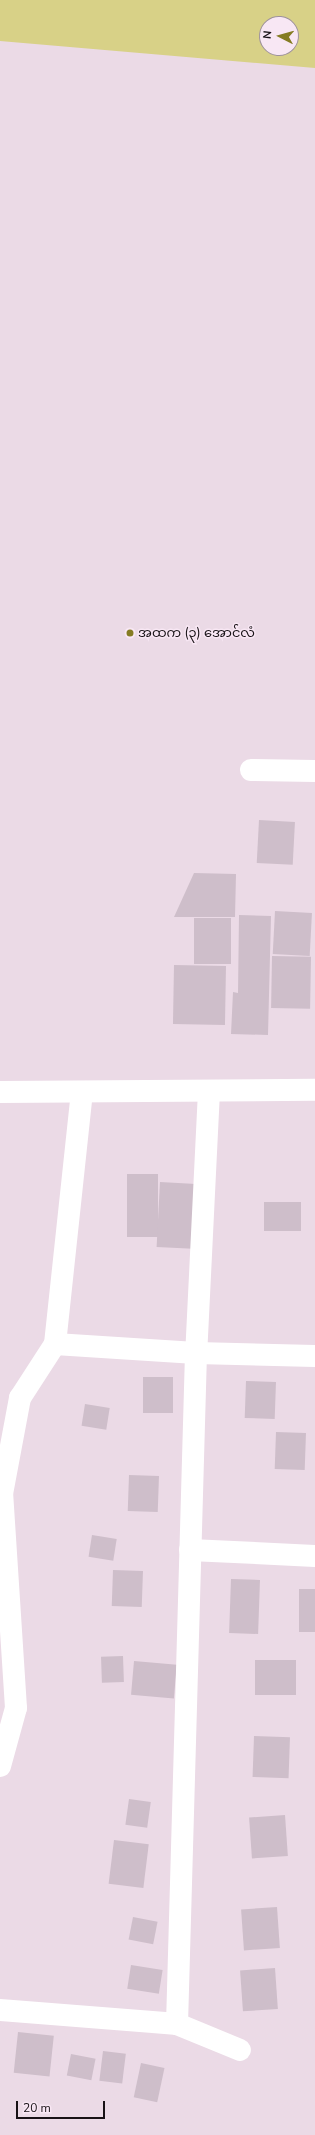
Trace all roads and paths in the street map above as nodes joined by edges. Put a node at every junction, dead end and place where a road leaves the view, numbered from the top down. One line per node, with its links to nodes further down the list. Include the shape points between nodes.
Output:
1 (251, 770): 2 (main road)
2 (315, 771)
3 (315, 1090): 4 (main road)
4 (208, 1091): 6 (main road); 8 (main road)
5 (0, 1092): 6 (main road)
6 (82, 1092): 7 (main road)
7 (55, 1344): 8 (main road); 12 (main road, via 20,1398 2,1494 16,1708)
8 (196, 1353): 9 (main road); 10 (main road)
9 (315, 1356)
10 (190, 1550): 11 (main road); 14 (main road)
11 (315, 1556)
12 (0, 1766)
13 (0, 2010): 14 (main road)
14 (177, 2024): 15 (main road)
15 (240, 2050)

